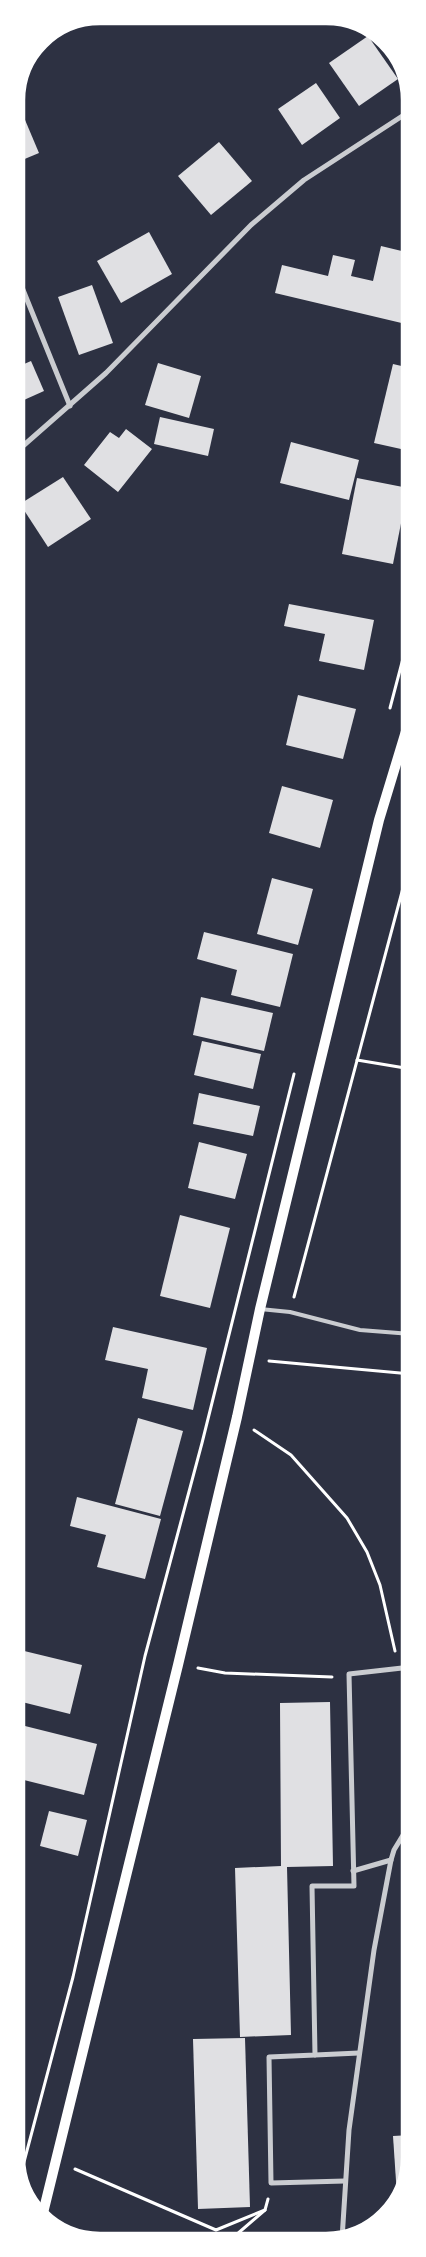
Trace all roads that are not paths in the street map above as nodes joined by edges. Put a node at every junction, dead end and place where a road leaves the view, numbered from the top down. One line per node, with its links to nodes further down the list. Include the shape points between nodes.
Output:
1 (402, 116): 3 (street, via 304,180 251,225)
2 (24, 292): 3 (street)
3 (70, 406): 4 (street)
4 (24, 445)
5 (402, 744): 6 (main road, via 379,820)
6 (260, 1309): 7 (lane, via 290,1312 360,1330); 15 (main road, via 178,1665)
7 (402, 1333)
8 (402, 1668): 11 (street, via 349,1674)
9 (402, 1837): 10 (street)
10 (391, 1860): 11 (street); 12 (street)
11 (353, 1871): 13 (street, via 354,1886 312,1886)
12 (359, 2053): 13 (street); 14 (street)
13 (315, 2055): 14 (street, via 269,2057 271,2183)
14 (345, 2181): 16 (street)
15 (44, 2208)
16 (342, 2232)

